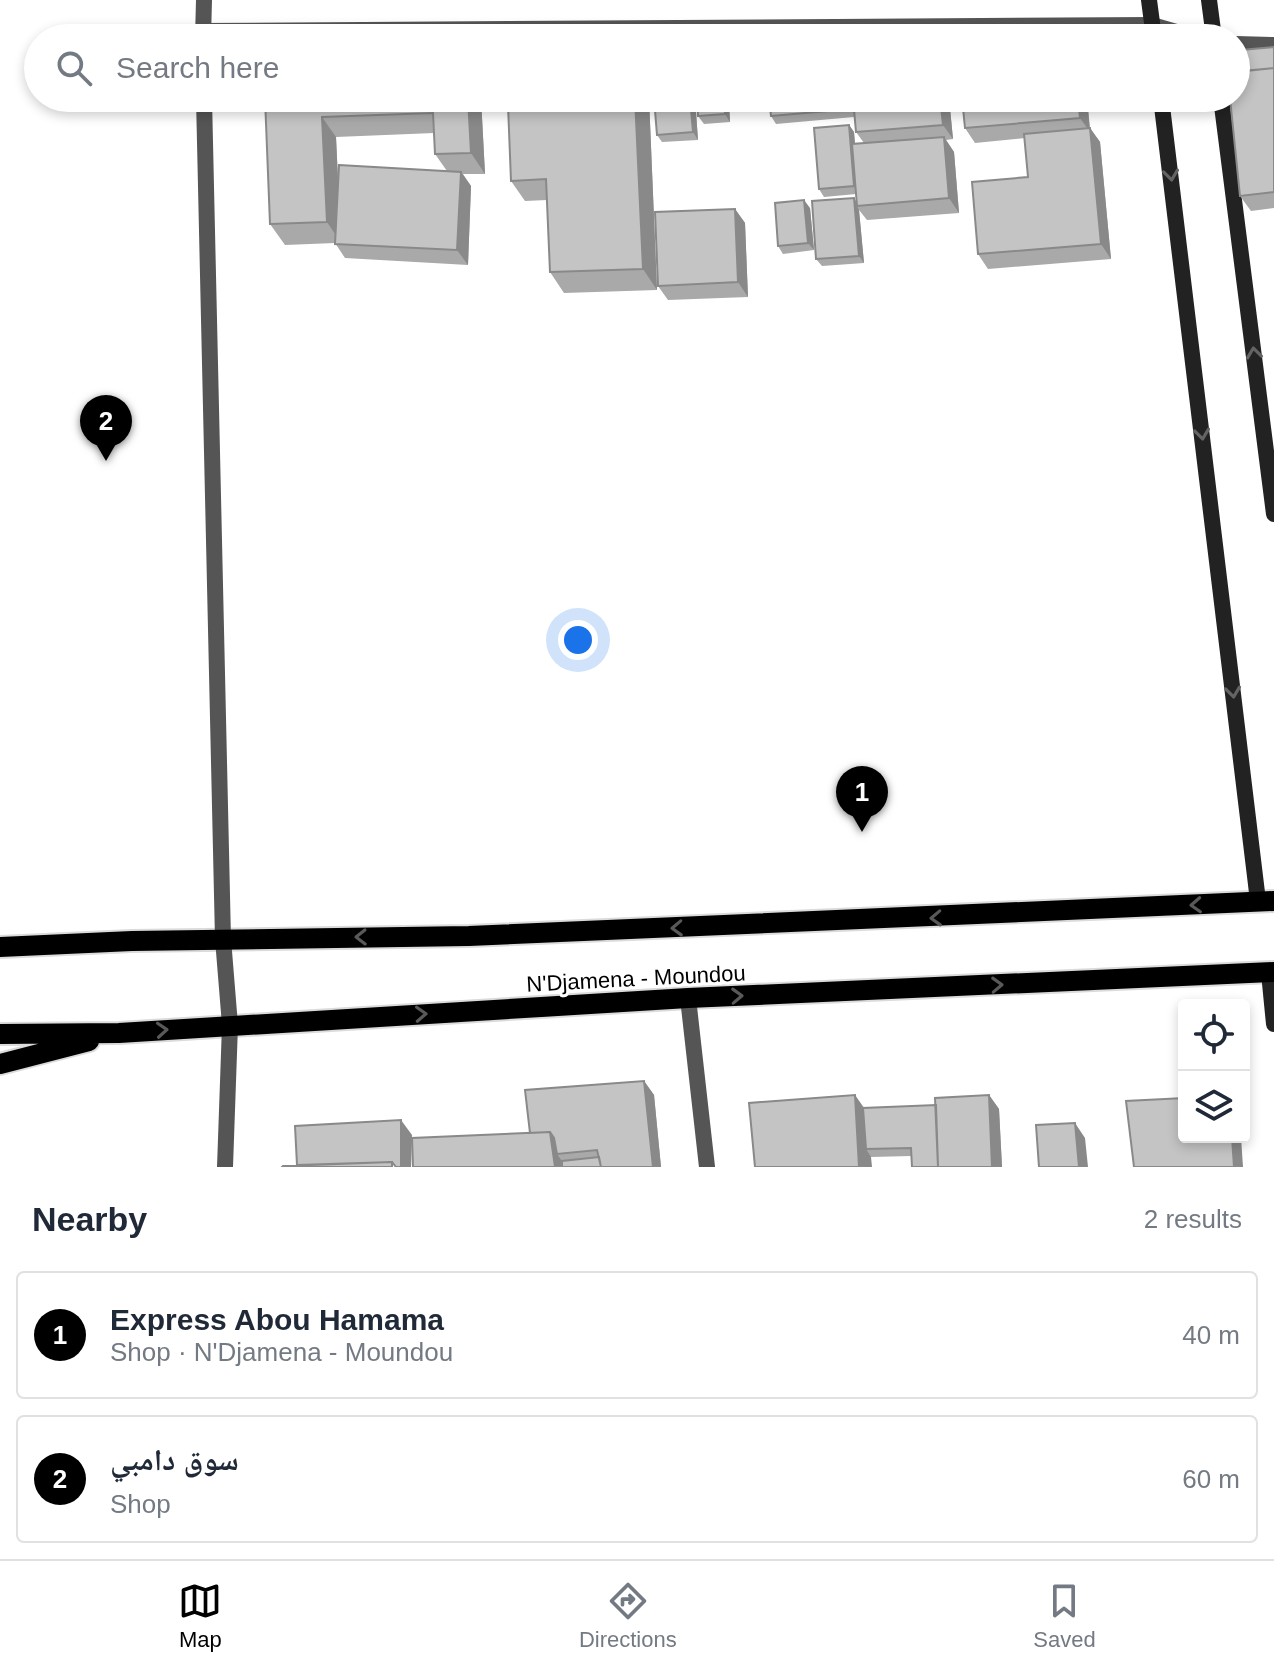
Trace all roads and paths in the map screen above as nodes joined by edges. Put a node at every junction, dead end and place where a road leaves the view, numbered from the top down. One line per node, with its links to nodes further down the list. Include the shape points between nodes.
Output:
1 (204, 0): 4 (street)
2 (1149, 0): 5 (street)
3 (1209, 0): 6 (street)
4 (203, 24)
5 (1152, 24)
6 (1212, 24)
7 (1250, 44): 8 (street)
8 (1274, 45)
9 (204, 112): 15 (street)
10 (1163, 112): 13 (street, one-way to 13)
11 (1223, 112): 12 (street, one-way to 11)
12 (1274, 514)
13 (1266, 901): 15 (main road, one-way to 15, via 469,936)
14 (0, 934): 16 (main road)
15 (223, 939): 16 (main road); 21 (street)
16 (58, 945): 17 (main road)
17 (0, 947)
18 (1272, 972): 19 (main road, N'Djamena - Moundou, one-way to 18); 20 (street)
19 (688, 998): 21 (main road, N'Djamena - Moundou, one-way to 19); 26 (street)
20 (1274, 1024)
21 (230, 1025): 22 (main road, N'Djamena - Moundou, one-way to 21); 25 (street)
22 (119, 1033): 23 (main road, N'Djamena - Moundou); 24 (main road)
23 (0, 1034)
24 (0, 1064)
25 (225, 1167)
26 (707, 1167)

